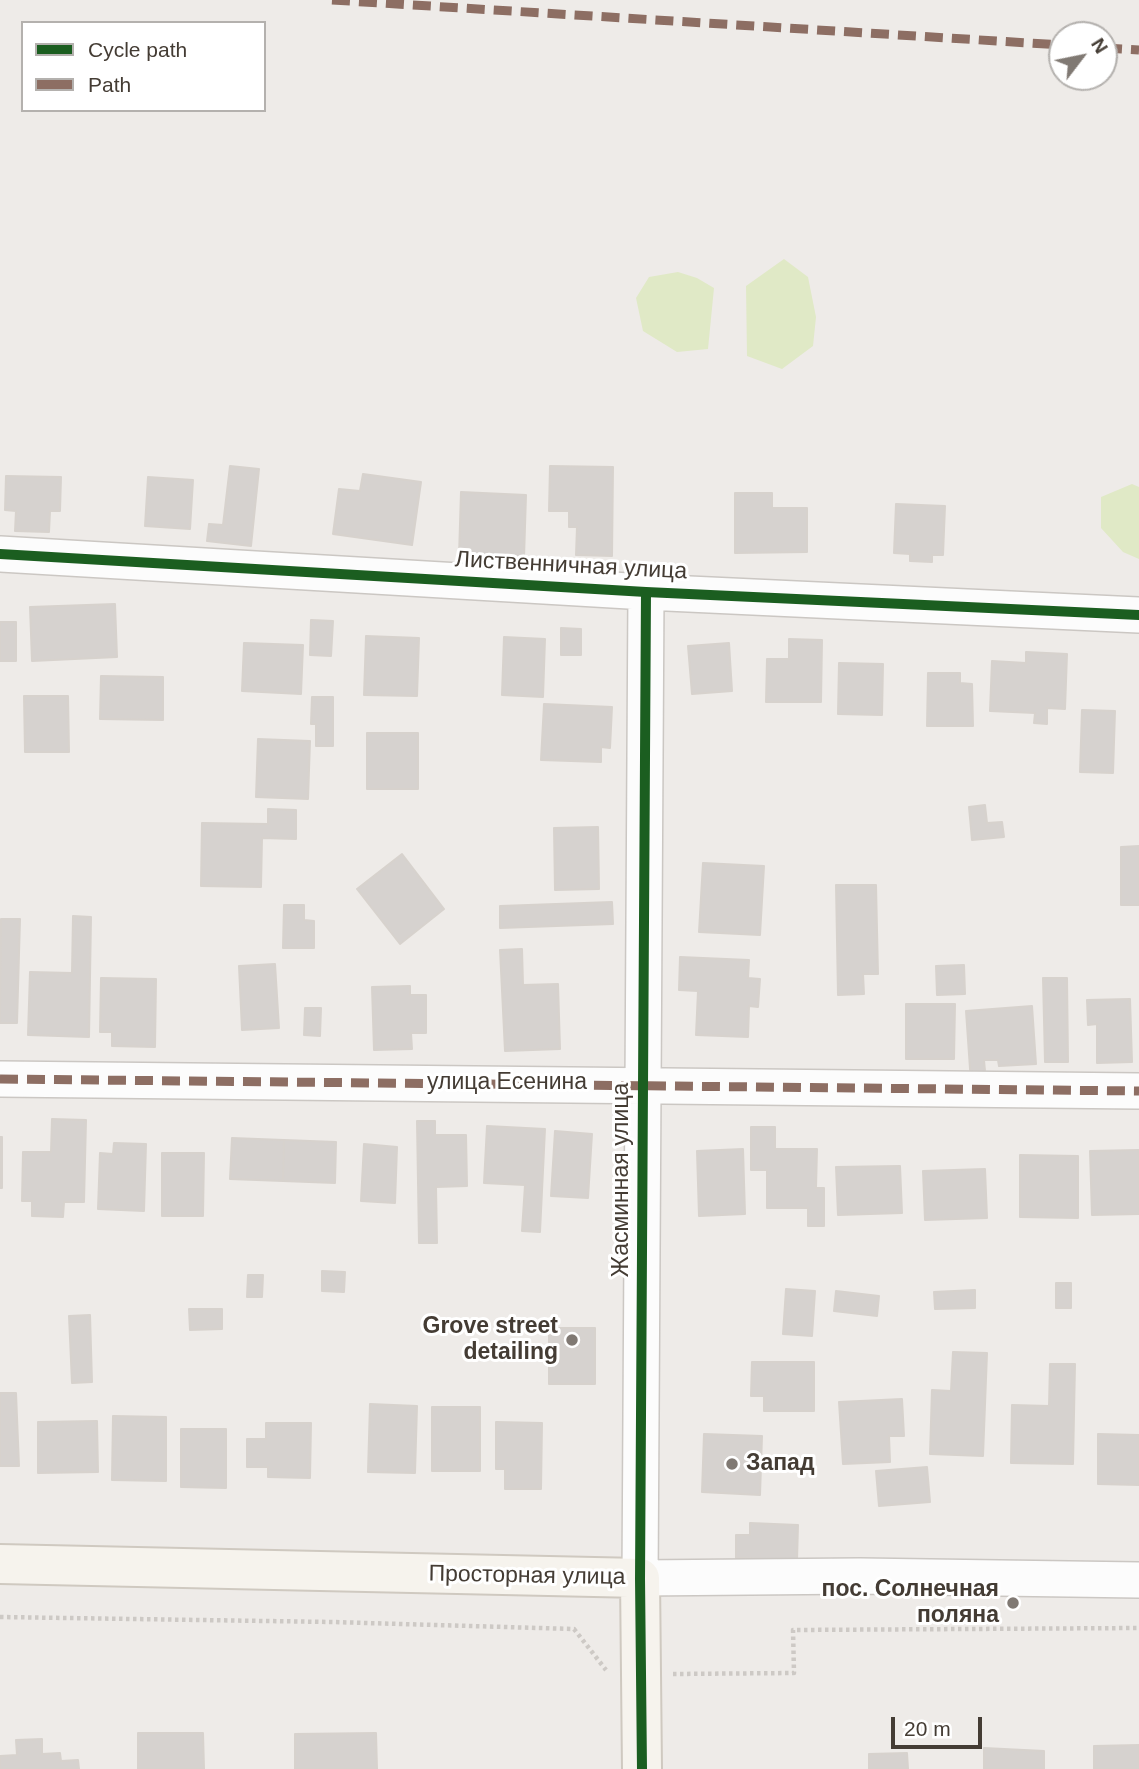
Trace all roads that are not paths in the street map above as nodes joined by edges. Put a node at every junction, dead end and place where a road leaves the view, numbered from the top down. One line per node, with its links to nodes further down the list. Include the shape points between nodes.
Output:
1 (0, 554): 2 (street, Лиственничная улица)
2 (646, 592): 3 (street, Лиственничная улица); 5 (street, Жасминная улица)
3 (1139, 615)
4 (0, 1079): 5 (street, улица Есенина)
5 (644, 1084): 6 (street, улица Есенина); 8 (street, Жасминная улица)
6 (1139, 1091)
7 (0, 1564): 8 (street, Просторная улица)
8 (640, 1578): 9 (street, Просторная улица); 10 (street, Жасминная улица)
9 (1139, 1580)
10 (642, 1769)

